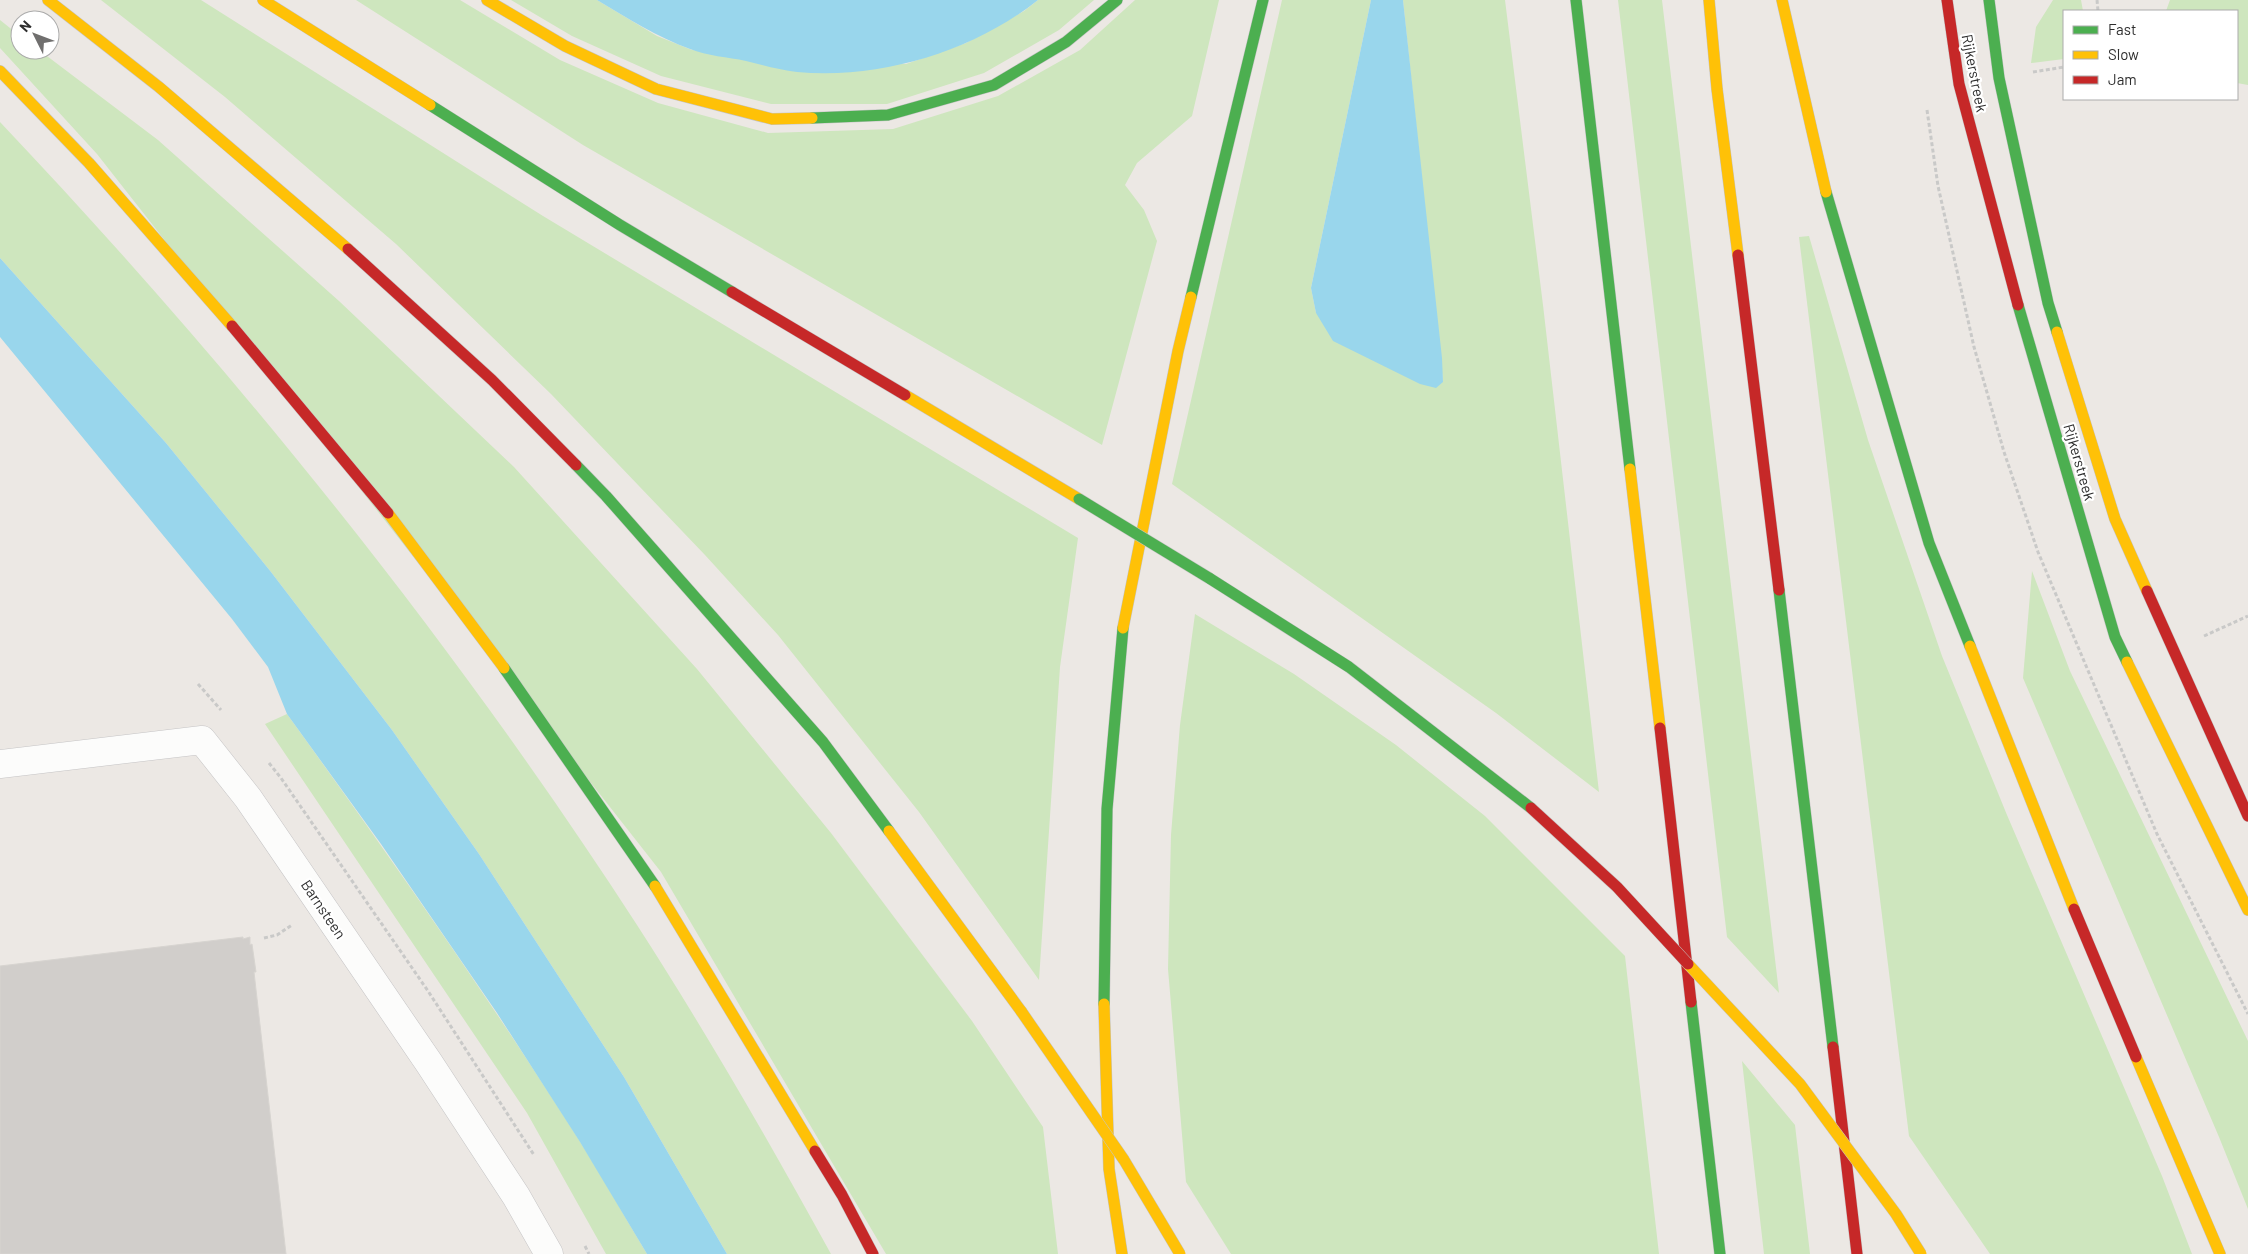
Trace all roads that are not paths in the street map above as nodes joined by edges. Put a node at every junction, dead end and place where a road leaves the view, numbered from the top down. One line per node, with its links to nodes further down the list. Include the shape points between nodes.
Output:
1 (48, 0): 18 (main road, bridge, via 159,87 374,271 492,380 606,496 823,742 1020,1010 1124,1160)
2 (263, 0): 21 (main road, bridge, via 620,225 1079,499 1349,667 1531,808 1617,887 1800,1084)
3 (487, 0): 4 (main road, via 565,46 656,89 772,119 888,115 994,85 1066,42)
4 (1117, 0)
5 (1263, 0): 17 (main road, via 1178,351 1124,630 1107,809 1102,983 1109,1169)
6 (1576, 0): 19 (main road)
7 (1709, 0): 20 (main road)
8 (1782, 0): 22 (main road, via 1826,194 1929,543 2075,913)
9 (1947, 0): 14 (main road, Rijkerstreek, via 1959,84 2002,252 2115,637)
10 (1989, 0): 13 (main road, Rijkerstreek, via 1999,78 2048,303 2115,519)
11 (0, 71): 16 (main road, via 89,163 270,370 368,486 478,630 647,872 842,1195)
12 (0, 764): 15 (street, Barnsteen, via 202,740 248,798 429,1063 516,1196)
13 (2248, 816)
14 (2248, 910)
15 (549, 1254)
16 (873, 1254)
17 (1122, 1254)
18 (1180, 1254)
19 (1720, 1254)
20 (1857, 1254)
21 (1922, 1254)
22 (2220, 1254)

